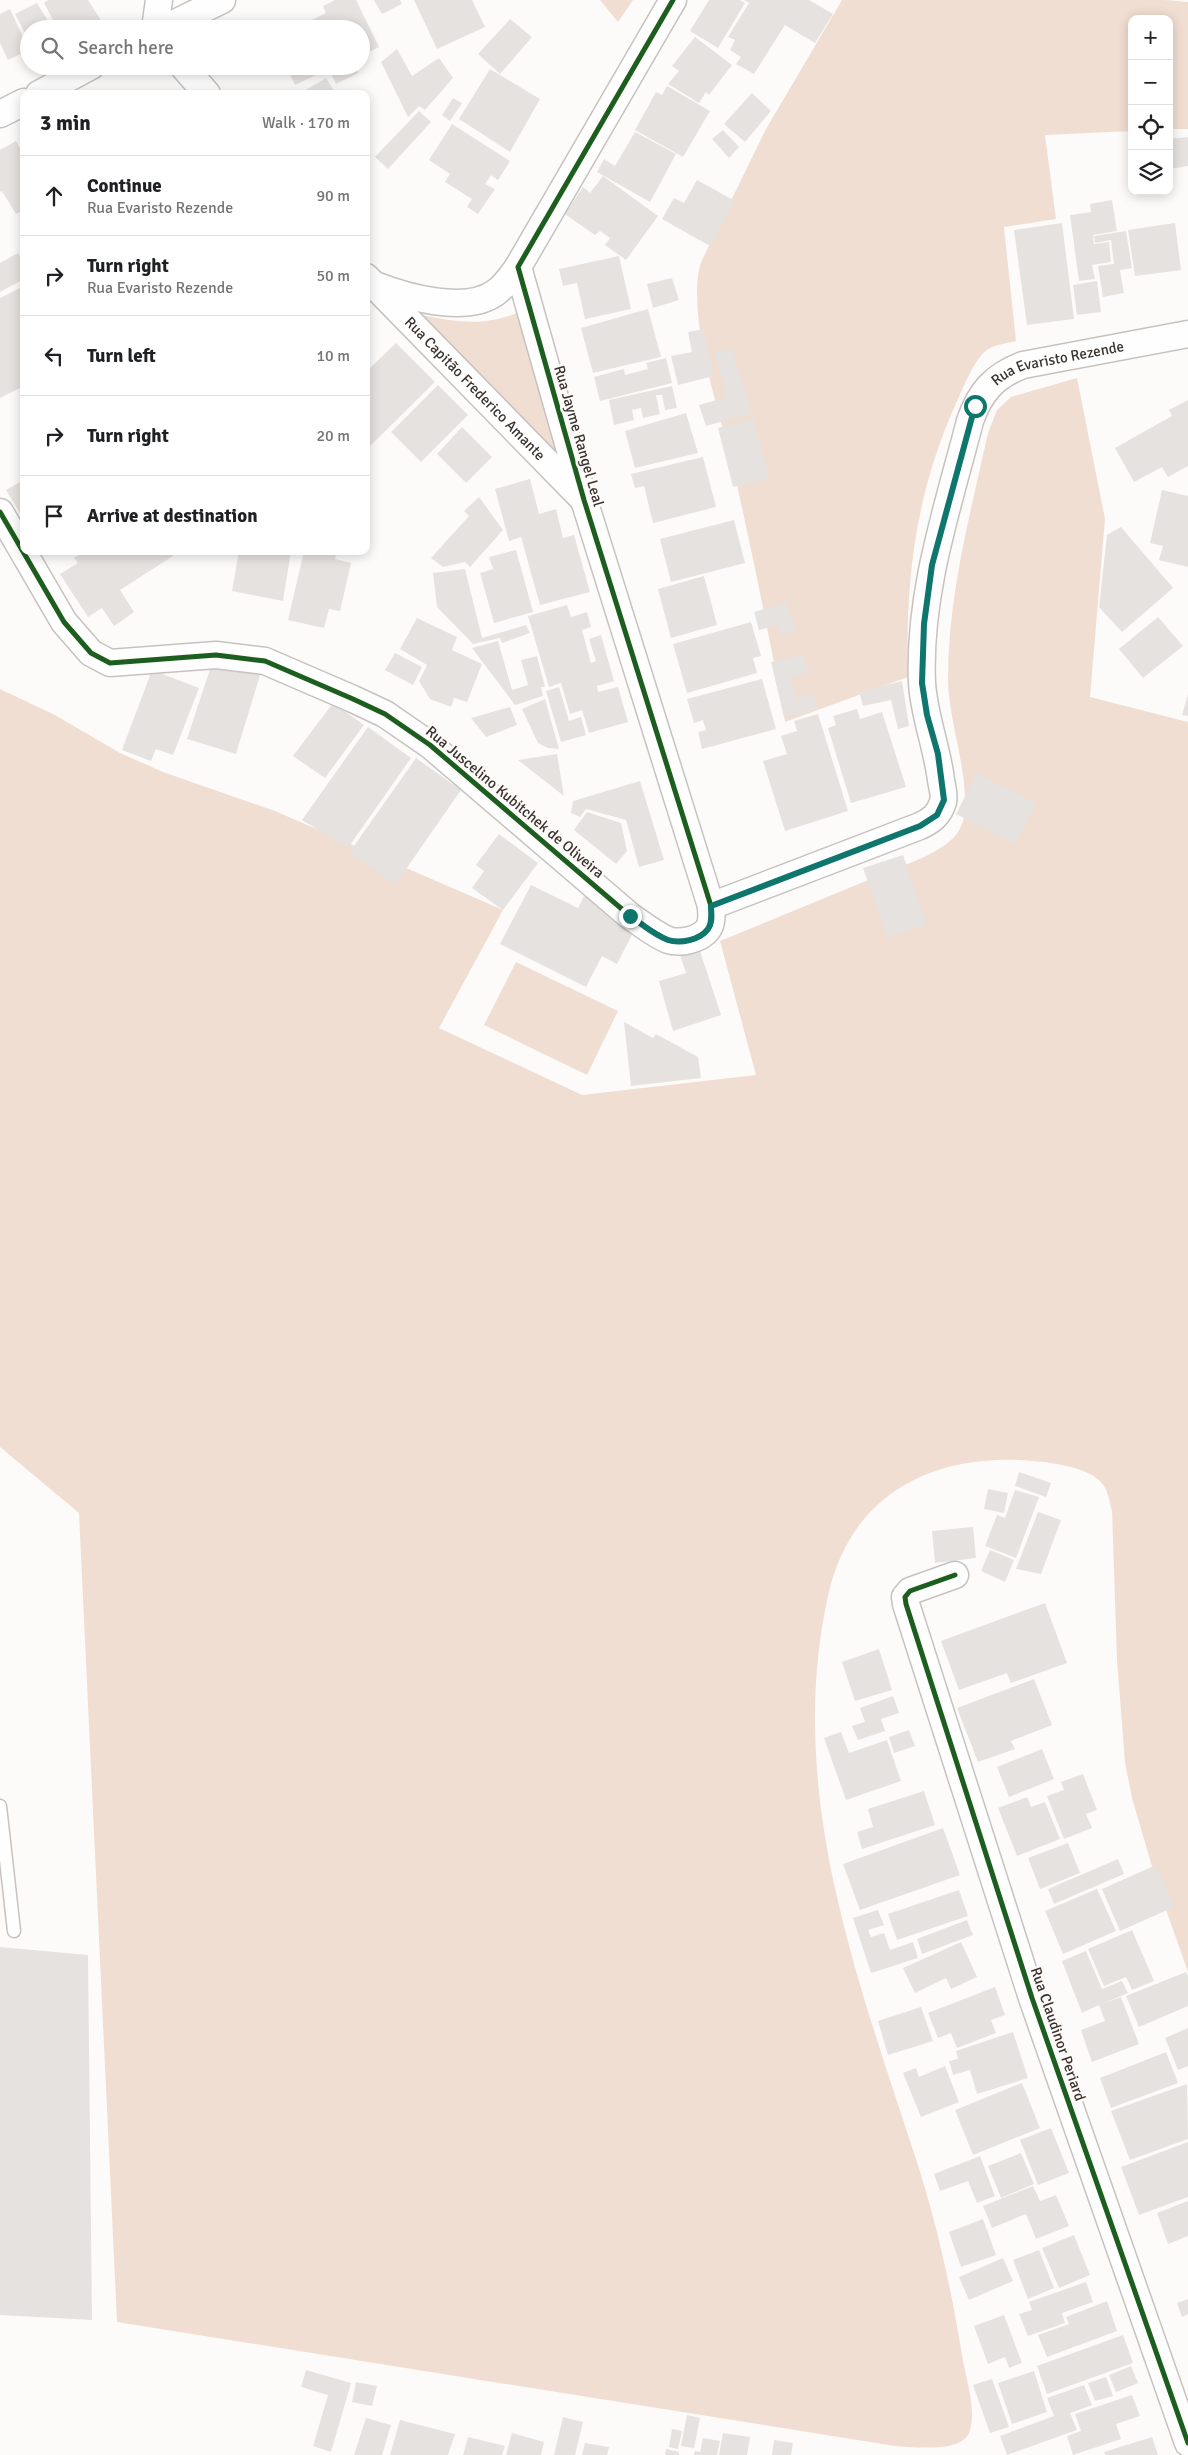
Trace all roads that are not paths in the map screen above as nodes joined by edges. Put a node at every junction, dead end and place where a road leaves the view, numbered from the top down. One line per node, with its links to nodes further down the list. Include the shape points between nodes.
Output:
1 (159, 0): 4 (street)
2 (222, 0): 5 (street)
3 (673, 0): 12 (street)
4 (156, 20)
5 (181, 20)
6 (74, 75): 8 (street)
7 (191, 75): 9 (street)
8 (46, 90)
9 (204, 90)
10 (20, 104): 11 (street)
11 (0, 114)
12 (518, 267): 13 (street, via 495,293 473,302 416,297); 16 (street, Rua Jayme Rangel Leal)
13 (370, 280)
14 (370, 281): 16 (street, Rua Capitão Frederico Amante)
15 (1185, 339): 20 (street, Rua Evaristo Rezende, via 1023,365 1000,375 991,383 975,406 932,565 924,624 922,683 938,754 944,800 937,815 920,826)
16 (584, 500): 20 (street, Rua Jayme Rangel Leal)
17 (0, 512): 18 (street, Rua Juscelino Kubitchek de Oliveira)
18 (20, 546)
19 (25, 555): 20 (street, Rua Juscelino Kubitchek de Oliveira, via 64,622 91,653 110,663 216,655 264,661 310,678 386,714 430,744 651,931 669,940 693,938 709,928)
20 (711, 906)
21 (955, 1575): 24 (street, Rua Claudinor Periard, via 910,1591 906,1596 913,1630 1032,1998)
22 (0, 1806): 23 (lane)
23 (14, 1931)
24 (1188, 2443)

